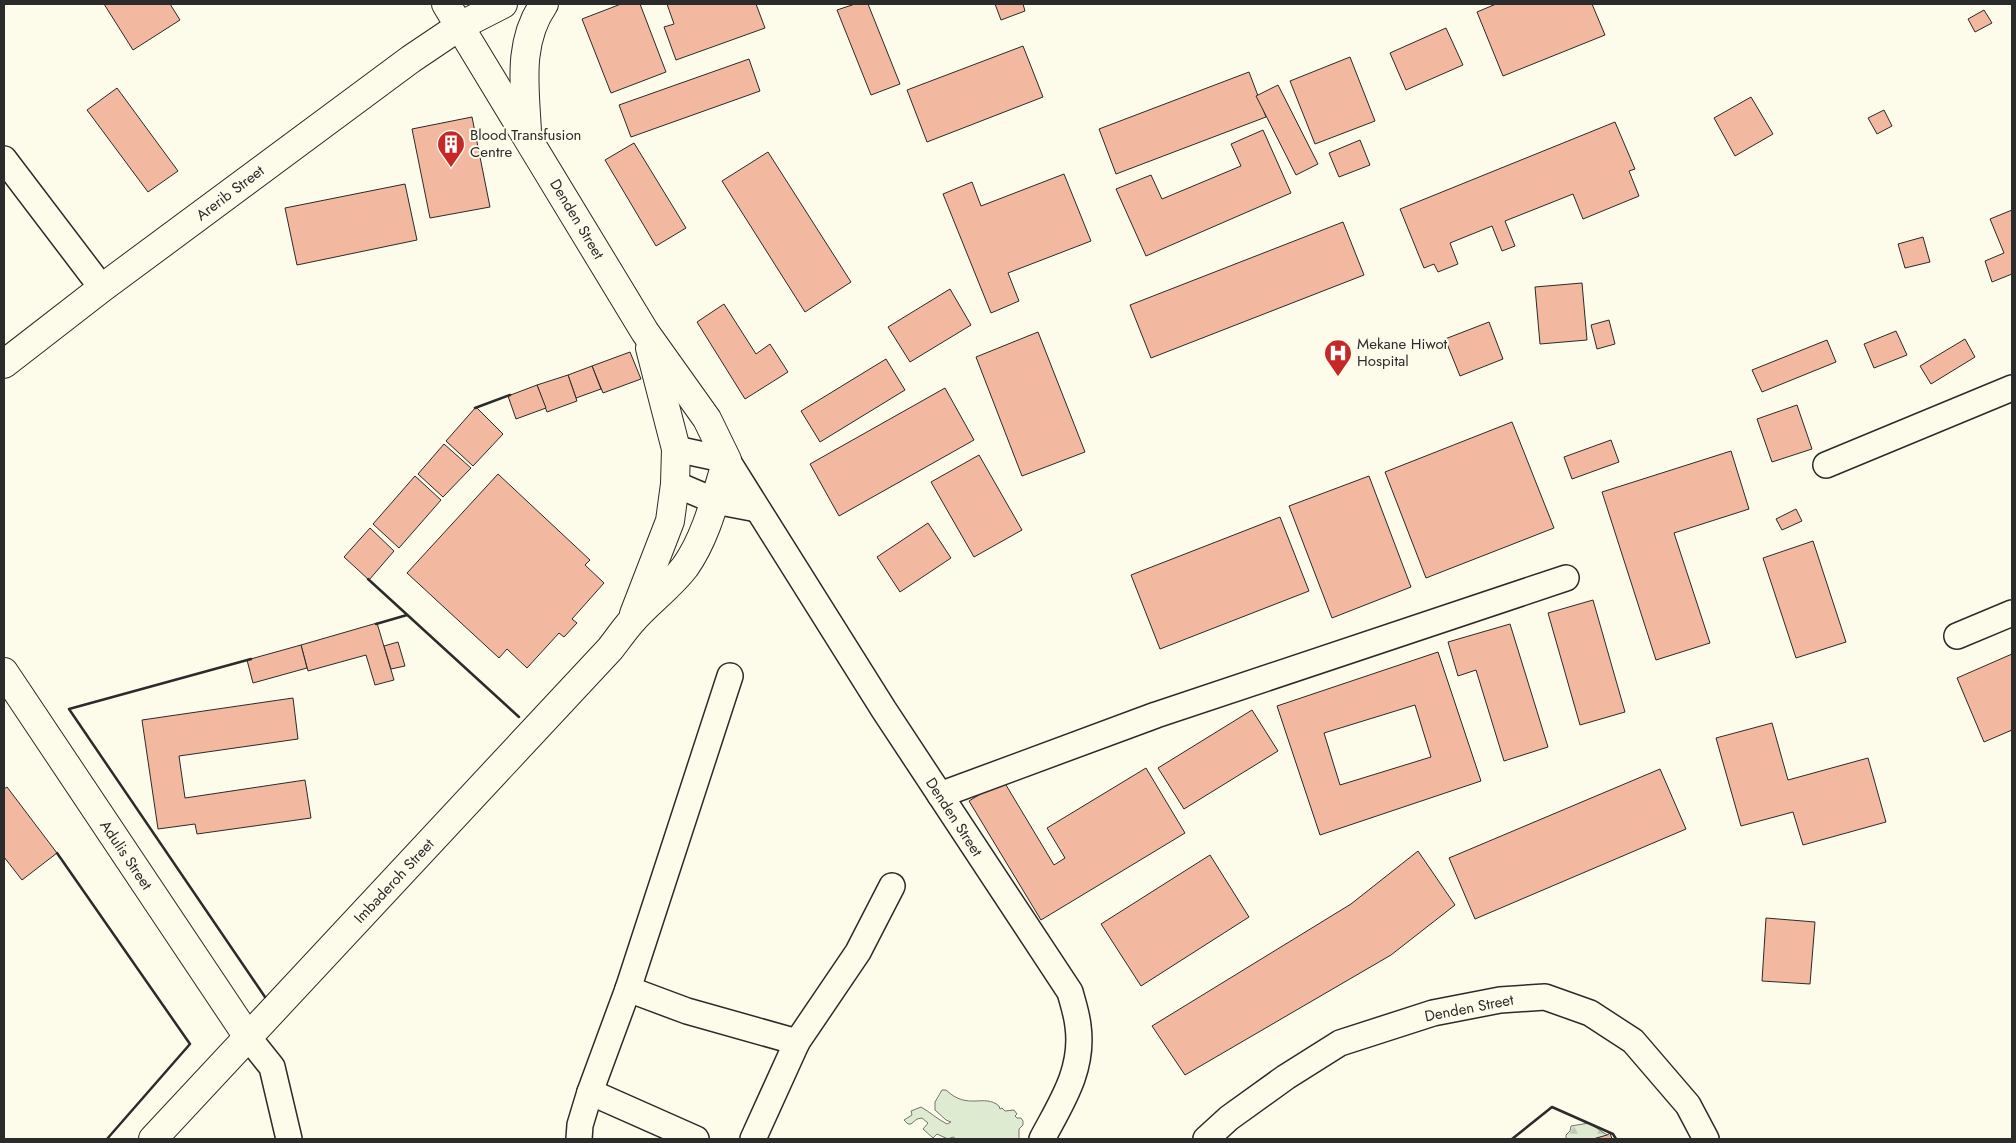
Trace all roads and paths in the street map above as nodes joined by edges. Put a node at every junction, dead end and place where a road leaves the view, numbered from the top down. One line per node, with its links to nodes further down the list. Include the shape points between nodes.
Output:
1 (503, 4): 3 (main road, Arerib Street)
2 (544, 4): 4 (main road, via 528,36 523,64)
3 (453, 15): 4 (main road, Denden Street); 6 (main road, Arerib Street, via 411,59)
4 (528, 136): 7 (main road, Denden Street)
5 (4, 159): 6 (street)
6 (102, 288): 8 (main road, Arerib Street)
7 (645, 332): 10 (main road, Denden Street); 11 (main road, Denden Street, via 707,418)
8 (4, 364)
9 (2012, 388): 12 (street)
10 (676, 448): 11 (street); 13 (main road, Denden Street)
11 (727, 460): 14 (main road); 15 (street, Denden Street)
12 (1826, 465)
13 (675, 484): 14 (street); 18 (main road, Imbaderoh Street, via 670,521)
14 (715, 501): 15 (street); 18 (main road, Imbaderoh Street, via 686,565)
15 (757, 509): 22 (street, Denden Street)
16 (1566, 578): 22 (street, via 1156,715)
17 (2012, 613): 19 (street)
18 (632, 621): 25 (main road, Imbaderoh Street, via 610,649)
19 (1957, 636)
20 (4, 672): 25 (main road, Adulis Street)
21 (730, 676): 24 (street)
22 (940, 795): 33 (street, Denden Street, via 1070,992 1078,1027 1078,1057 1070,1089)
23 (892, 886): 26 (street, via 858,952)
24 (628, 989): 26 (street, via 687,1011); 27 (street)
25 (248, 1038): 28 (main road, Imbaderoh Street); 29 (street, via 272,1067)
26 (797, 1042): 32 (street)
27 (590, 1092): 30 (street); 31 (street)
28 (153, 1139)
29 (289, 1139)
30 (579, 1139)
31 (696, 1139)
32 (753, 1139)
33 (1042, 1139)
34 (1206, 1139): 35 (street, Denden Street, via 1229,1118 1286,1077 1340,1043 1433,1013 1500,1000 1545,997 1590,1013 1633,1041 1688,1105)
35 (1706, 1139)

